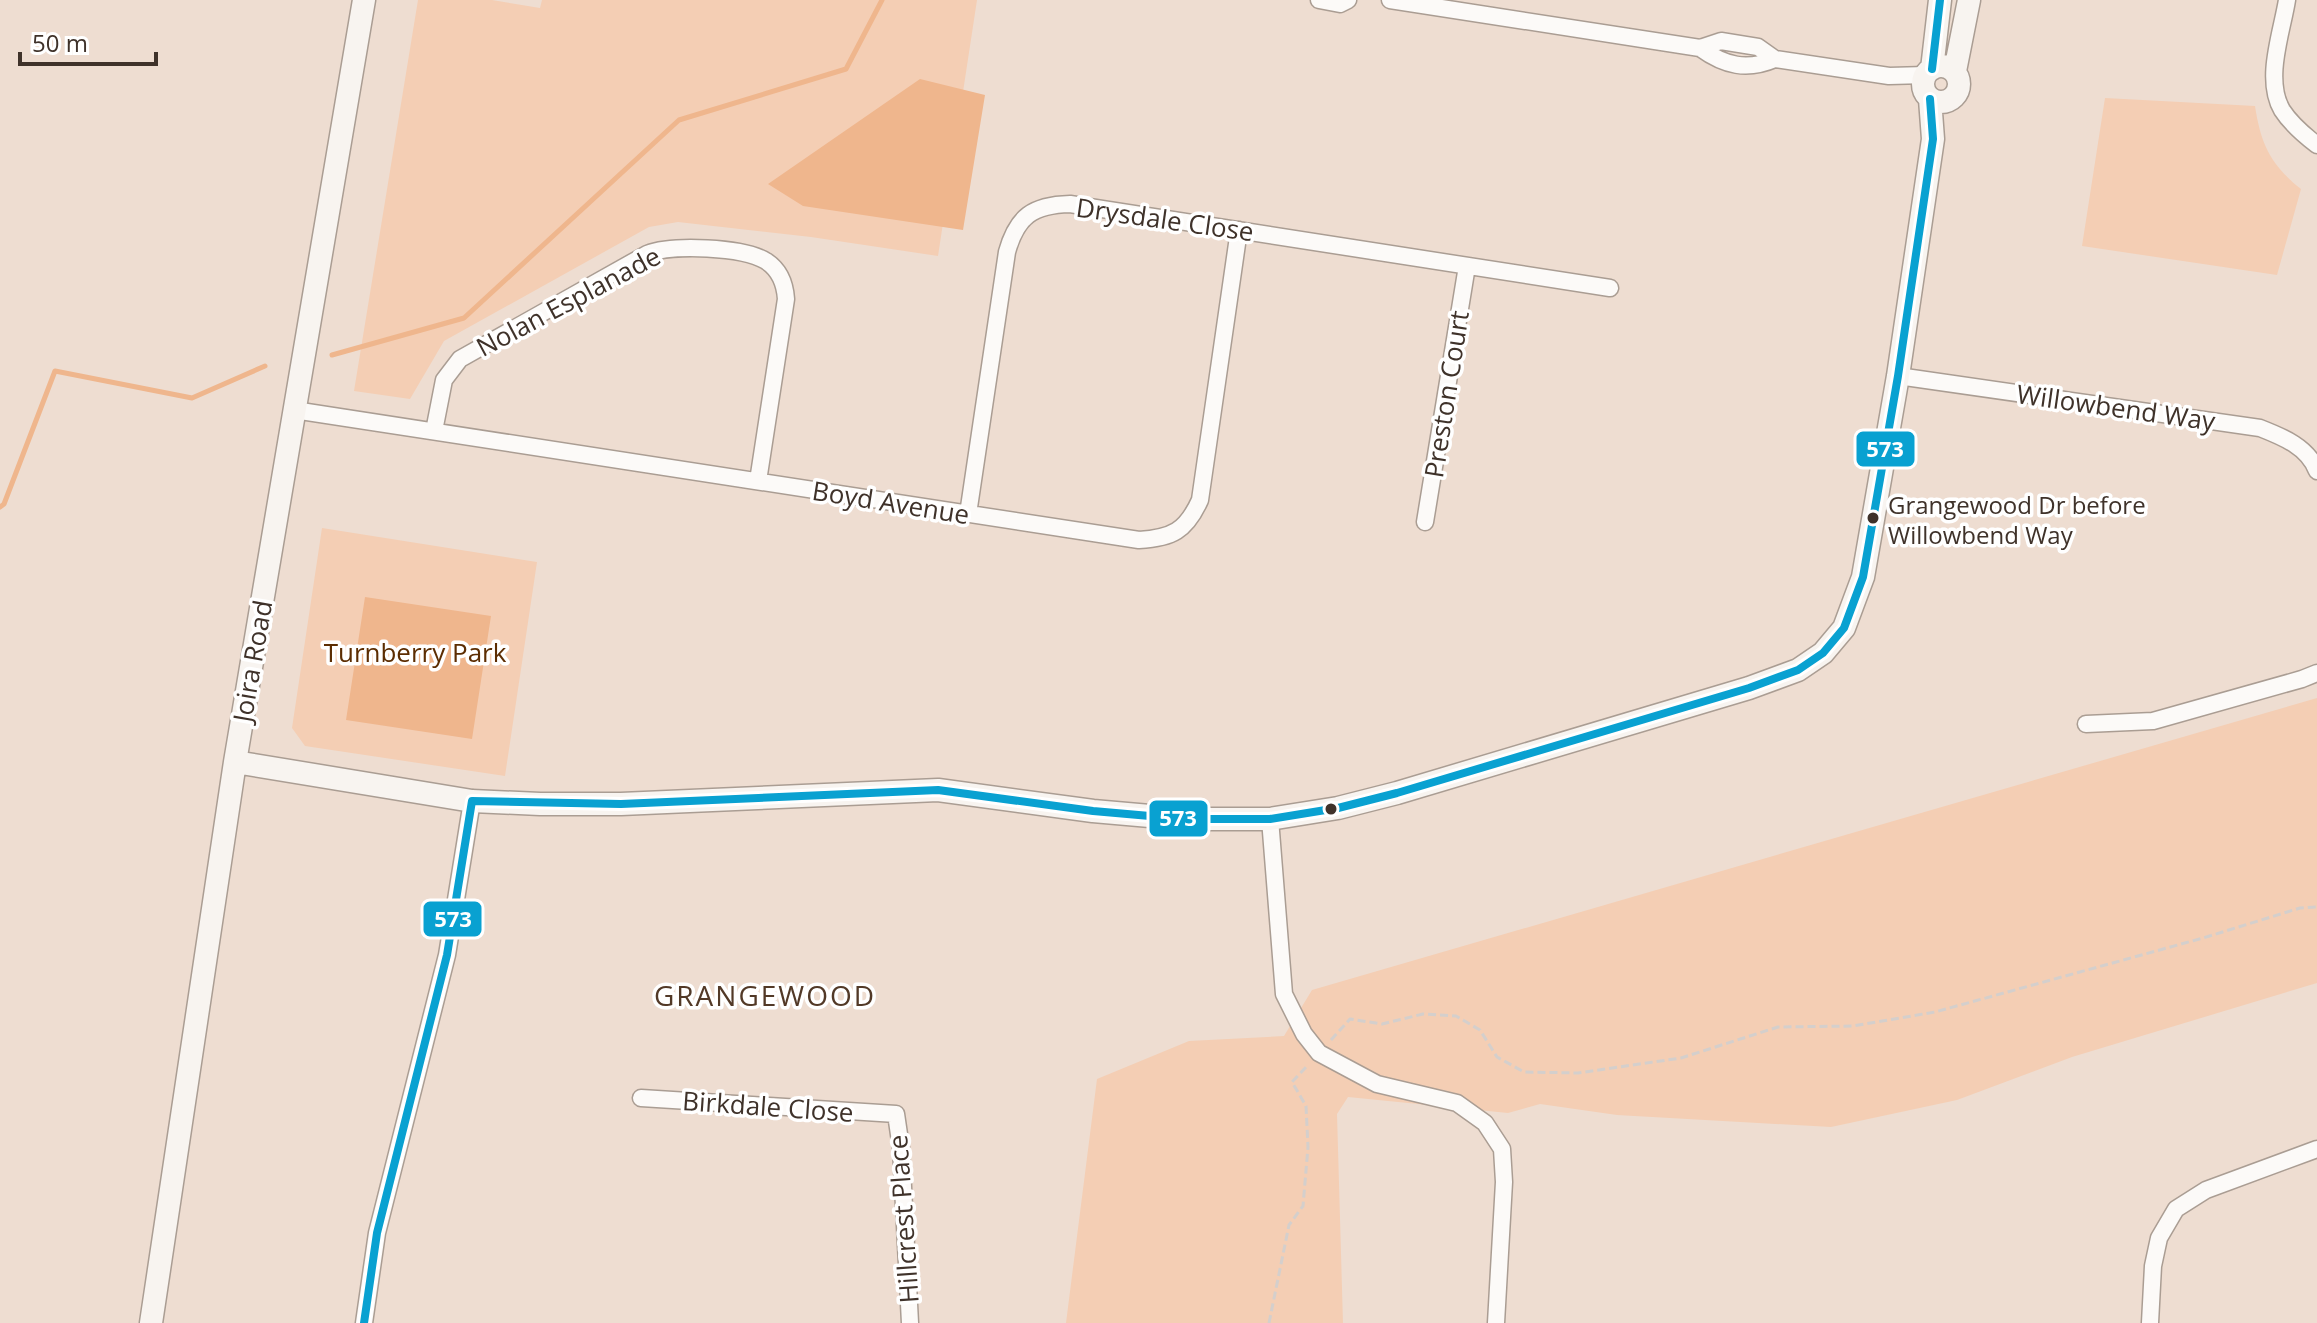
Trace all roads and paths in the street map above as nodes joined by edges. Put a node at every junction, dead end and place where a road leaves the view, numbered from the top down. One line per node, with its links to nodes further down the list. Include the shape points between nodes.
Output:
1 (364, 0): 15 (street, Joira Road)
2 (1319, 0): 3 (street)
3 (1348, 0)
4 (1390, 0): 9 (street, via 1700,48 1721,41 1758,47 1775,59)
5 (1940, 0): 9 (street)
6 (1969, 0): 8 (street)
7 (2287, 0): 10 (street, via 2274,77 2281,108)
8 (1955, 71): 9 (street, via 1944,66); 9 (street, via 1959,88 1954,98)
9 (1932, 86): 14 (street, via 1933,139)
10 (2317, 145)
11 (1239, 230): 12 (street, Drysdale Close); 19 (street, Drysdale Close, via 1070,204 1038,209 1017,225 1007,252); 19 (street, Boyd Avenue, via 1200,500 1192,518 1178,532 1139,540)
12 (1467, 266): 13 (street, Drysdale Close); 20 (street, Preston Court)
13 (1610, 288)
14 (1898, 376): 17 (street, Willowbend Way, via 2260,428 2289,439 2313,460); 25 (street, via 1863,577 1844,628 1823,653 1798,670 1734,692 1397,793)
15 (294, 410): 16 (street, Boyd Avenue); 23 (street, Joira Road)
16 (434, 431): 18 (street, Boyd Avenue); 18 (street, Nolan Esplanade, via 444,380 460,359 647,254 686,247 756,257 779,272 786,299)
17 (2317, 471)
18 (758, 481): 19 (street, Boyd Avenue)
19 (968, 514)
20 (1425, 522)
21 (2317, 673): 22 (street, via 2153,721)
22 (2086, 724)
23 (235, 762): 24 (street); 31 (street, Joira Road)
24 (472, 801): 25 (street, via 621,804 938,790 1154,817); 32 (street, via 447,955 377,1233)
25 (1270, 819): 27 (street, via 1284,994)
26 (2317, 907): 27 (path, via 1935,1012 1853,1026 1778,1027 1681,1058 1578,1073 1524,1072 1497,1057 1480,1030 1456,1016 1423,1014 1382,1024 1350,1019)
27 (1319, 1053): 34 (path, via 1292,1082 1306,1106 1303,1206 1289,1225); 35 (street, via 1377,1084 1457,1103 1485,1123 1503,1160)
28 (641, 1098): 29 (street, Birkdale Close)
29 (896, 1114): 33 (street, Hillcrest Place)
30 (2317, 1149): 36 (street, via 2206,1190 2176,1209 2159,1238)
31 (151, 1323)
32 (364, 1323)
33 (910, 1323)
34 (1269, 1323)
35 (1496, 1323)
36 (2150, 1323)

